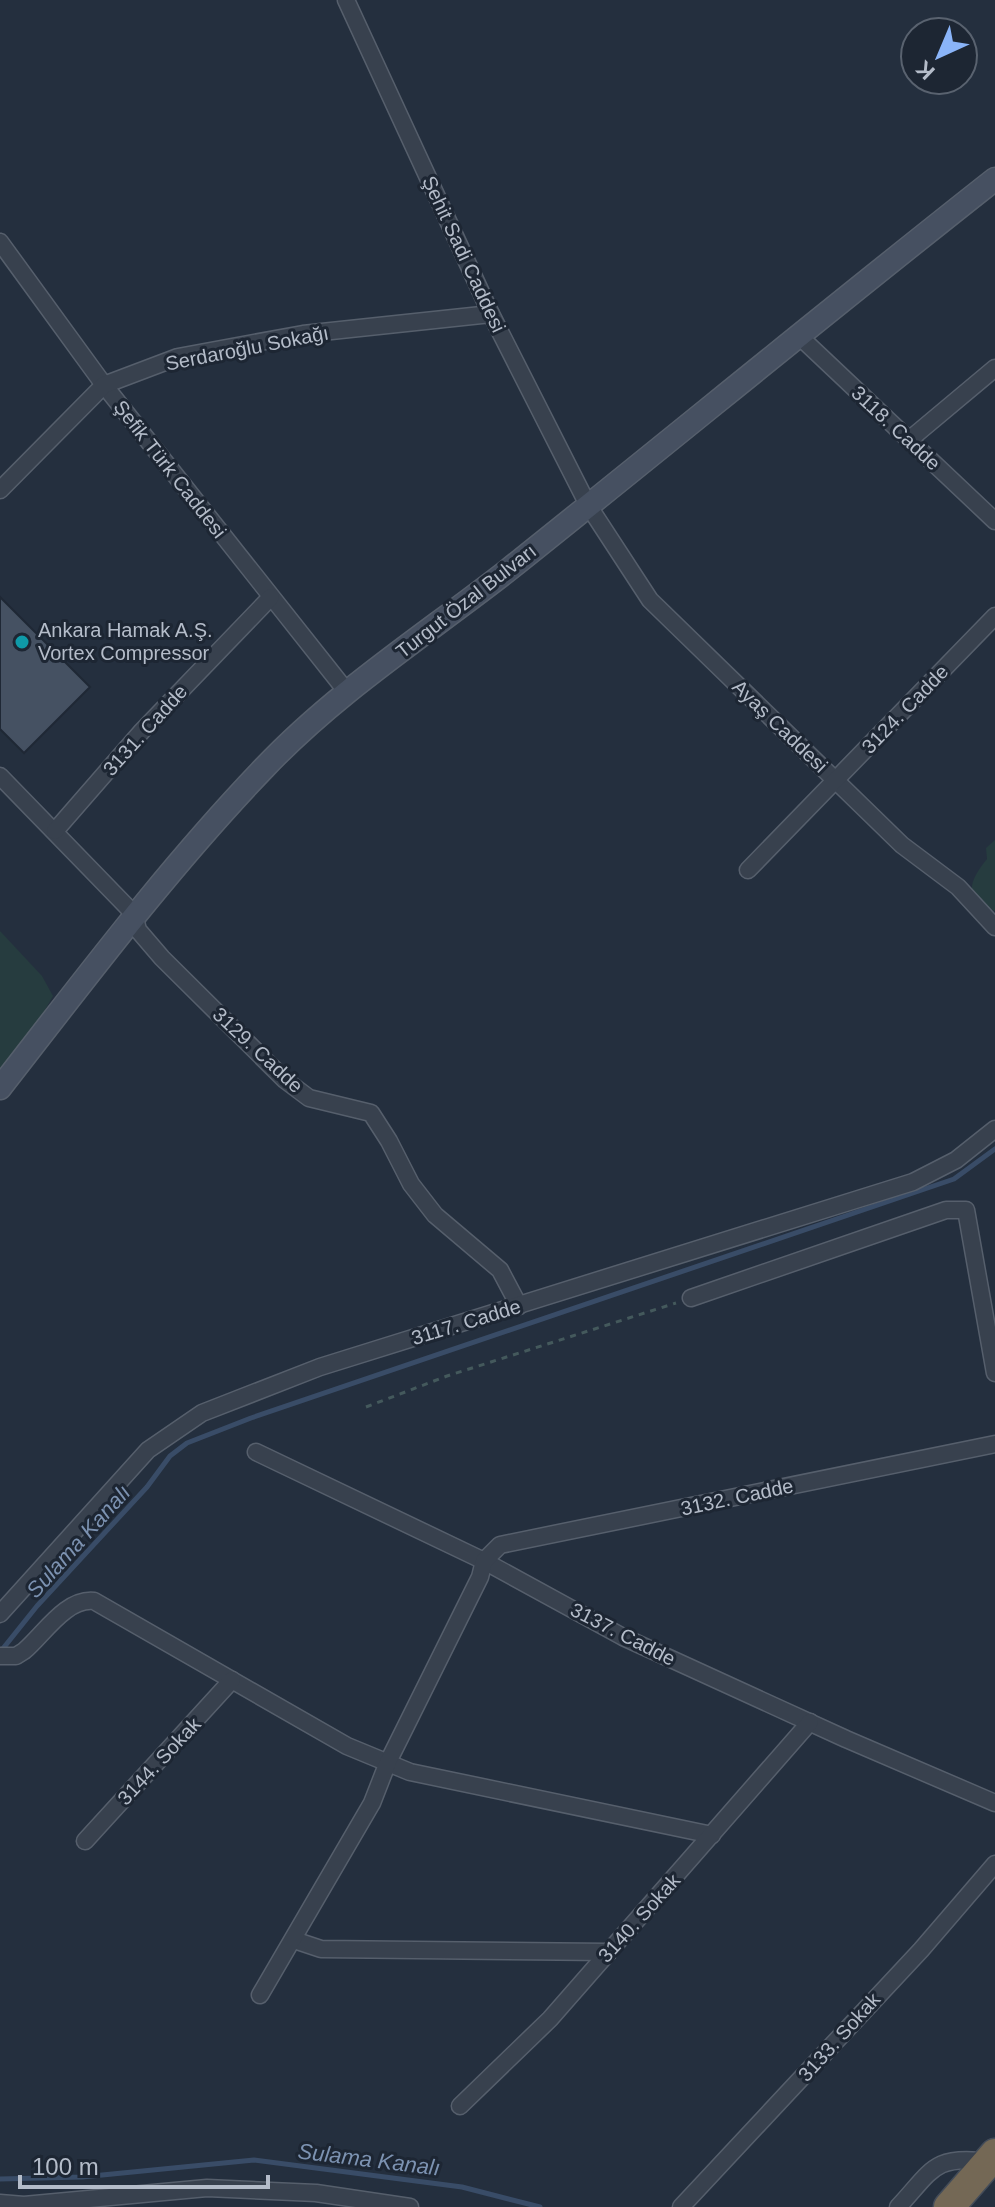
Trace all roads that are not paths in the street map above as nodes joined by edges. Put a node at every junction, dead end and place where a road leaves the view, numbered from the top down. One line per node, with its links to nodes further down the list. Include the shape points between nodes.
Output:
1 (346, 0): 4 (street, Şehit Sadi Caddesi)
2 (995, 179): 5 (street, Turgut Özal Bulvarı)
3 (0, 242): 7 (street, Şefik Türk Caddesi)
4 (491, 314): 7 (street, Serdaroğlu Sokağı, via 303,334 178,357); 10 (street, Şehit Sadi Caddesi)
5 (798, 335): 8 (street, 3118. Cadde); 10 (street, Turgut Özal Bulvarı)
6 (995, 368): 8 (street)
7 (104, 385): 9 (street, Serdaroğlu Sokağı); 12 (street, Şefik Türk Caddesi)
8 (909, 440): 11 (street, 3118. Cadde)
9 (0, 490)
10 (588, 505): 14 (street, Turgut Özal Bulvarı); 16 (street, Ayaş Caddesi, via 650,600)
11 (995, 521)
12 (271, 597): 14 (street, Şefik Türk Caddesi); 17 (street, 3131. Cadde)
13 (995, 616): 16 (street, 3124. Cadde)
14 (347, 692): 19 (street, Turgut Özal Bulvarı, via 264,767)
15 (0, 776): 17 (street, 3129. Cadde)
16 (835, 780): 18 (street, 3124. Cadde); 20 (street, Ayaş Caddesi, via 902,845 958,887)
17 (55, 831): 19 (street, 3129. Cadde)
18 (748, 870)
19 (134, 914): 21 (street, Turgut Özal Bulvarı); 24 (street, 3129. Cadde, via 138,930 162,958 285,1080 309,1098 371,1113 411,1184 435,1215 500,1270)
20 (995, 927)
21 (0, 1088)
22 (995, 1129): 24 (street, 3117. Cadde, via 956,1160 913,1182)
23 (691, 1298): 25 (street, via 946,1210 966,1210)
24 (519, 1306): 29 (street, 3117. Cadde, via 320,1367 202,1413 148,1450)
25 (995, 1373)
26 (995, 1444): 28 (street, 3132. Cadde, via 500,1545)
27 (256, 1452): 28 (street, 3137. Cadde)
28 (484, 1561): 32 (street, 3137. Cadde, via 623,1637); 33 (street)
29 (0, 1614)
30 (8, 1656): 31 (street, via 37,1640 67,1609 82,1600 94,1601)
31 (232, 1680): 33 (street, via 347,1746); 36 (street, 3144. Sokak)
32 (810, 1722): 34 (street, 3137. Cadde); 35 (street, 3140. Sokak)
33 (388, 1762): 35 (street, via 410,1772); 38 (street, via 372,1803)
34 (995, 1803)
35 (712, 1835): 39 (street, 3140. Sokak)
36 (85, 1841)
37 (995, 1864): 45 (street, 3133. Sokak)
38 (294, 1940): 39 (street, via 321,1949); 40 (street)
39 (609, 1952): 41 (street, 3140. Sokak, via 550,2019)
40 (260, 1995)
41 (460, 2106)
42 (992, 2158): 46 (street, via 944,2162 926,2173); 47 (highway)
43 (0, 2203): 44 (street, via 207,2188 316,2193)
44 (410, 2207)
45 (681, 2207)
46 (898, 2207)
47 (949, 2207)

